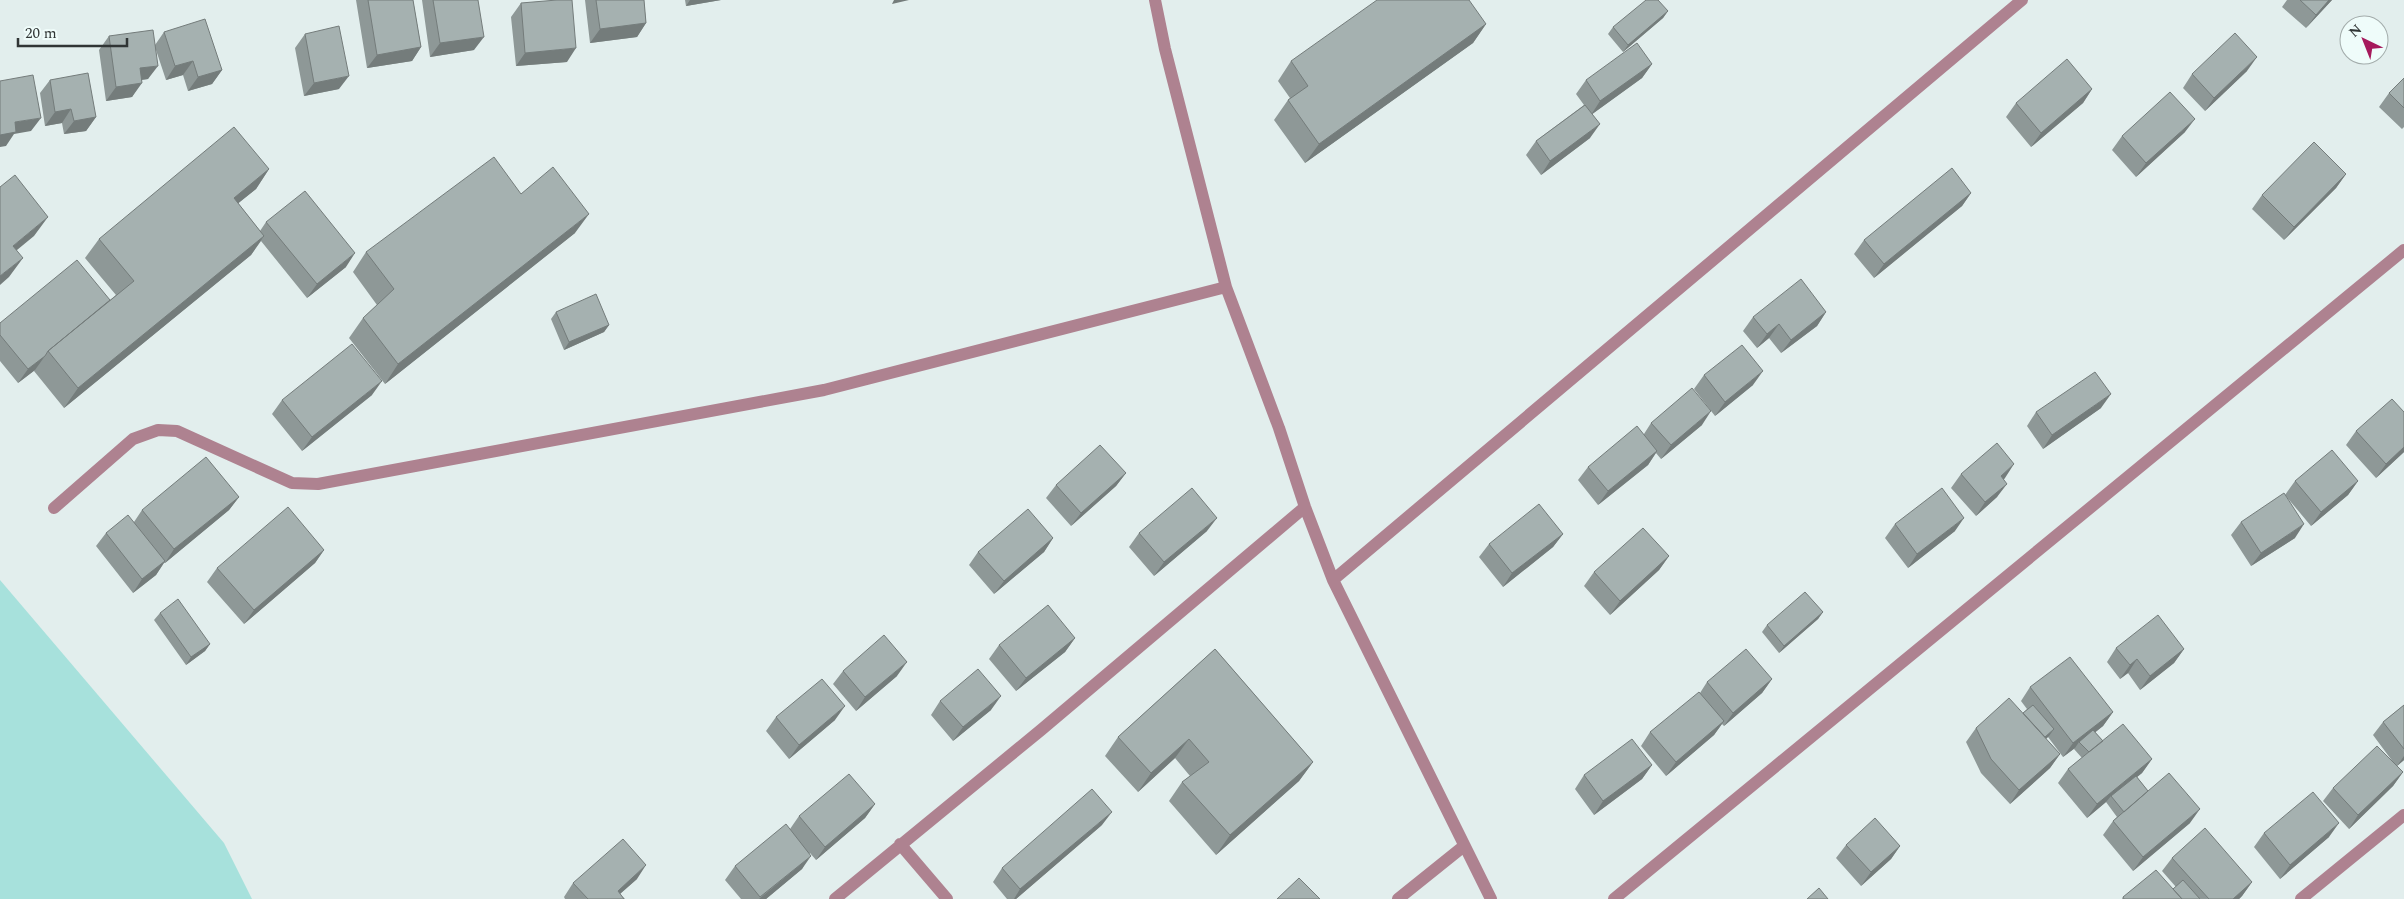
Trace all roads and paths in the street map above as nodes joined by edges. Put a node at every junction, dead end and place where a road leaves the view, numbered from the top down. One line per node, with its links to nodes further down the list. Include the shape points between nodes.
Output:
1 (1155, 0): 4 (street)
2 (2022, 0): 7 (street)
3 (2404, 250): 15 (street)
4 (1226, 287): 5 (street, via 824,390 318,484 292,483 177,431 158,430 133,439); 6 (street)
5 (54, 508)
6 (1305, 508): 7 (street); 9 (street, via 1042,730)
7 (1333, 580): 10 (street)
8 (2404, 815): 16 (street)
9 (900, 844): 11 (street); 12 (street)
10 (1464, 846): 13 (street); 14 (street)
11 (835, 899)
12 (946, 899)
13 (1398, 899)
14 (1491, 899)
15 (1614, 899)
16 (2301, 899)

